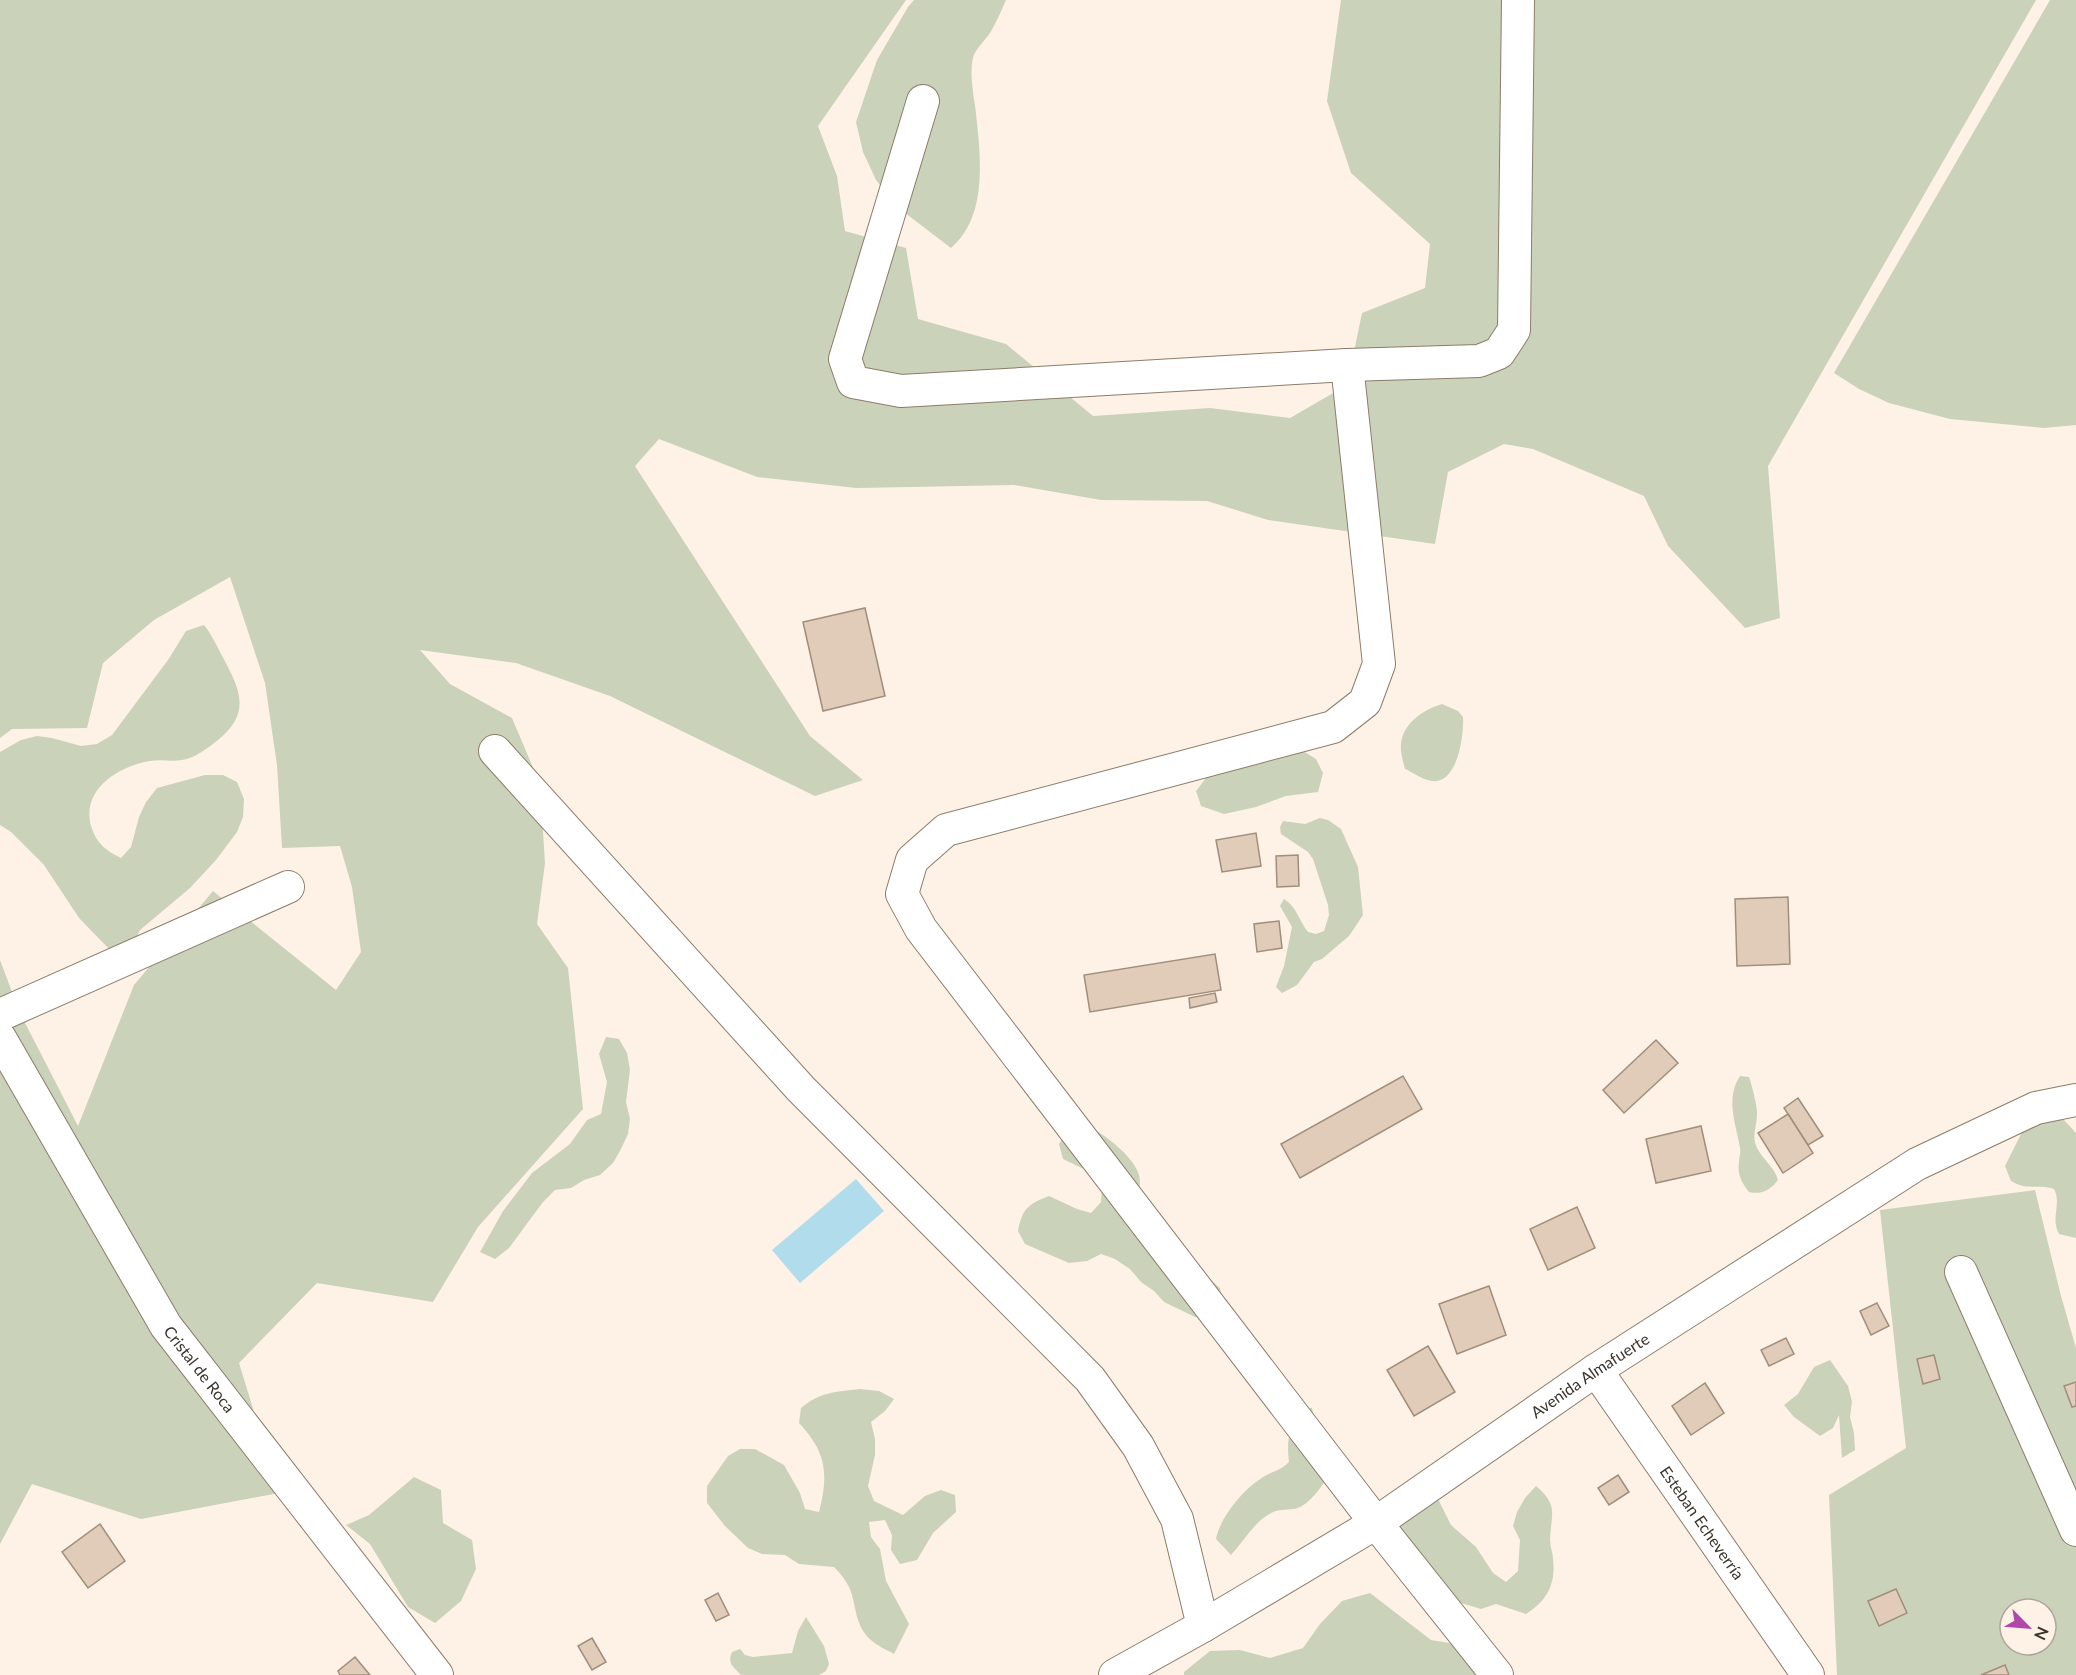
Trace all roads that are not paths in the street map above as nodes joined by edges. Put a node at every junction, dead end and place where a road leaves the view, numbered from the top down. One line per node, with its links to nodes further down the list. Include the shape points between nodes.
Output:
1 (1518, 0): 3 (street, via 1514,330 1499,353 1479,362)
2 (923, 101): 3 (street, via 845,359 853,382 901,391)
3 (1347, 365): 11 (street, via 1379,664 1365,702 1333,727 946,830 912,860 902,894 921,929)
4 (495, 751): 13 (street, via 801,1089 1090,1379 1138,1446 1177,1519)
5 (288, 887): 6 (street)
6 (0, 1015)
7 (0, 1038): 14 (street, Cristal de Roca, via 166,1326)
8 (2076, 1100): 10 (street, Avenida Almafuerte, via 2036,1107 1917,1164)
9 (1961, 1272): 12 (street)
10 (1596, 1370): 11 (street, Avenida Almafuerte); 17 (street, Esteban Echeverría)
11 (1376, 1523): 13 (street, Avenida Almafuerte); 16 (street)
12 (2076, 1530)
13 (1203, 1626): 15 (street, Avenida Almafuerte)
14 (437, 1675)
15 (1115, 1675)
16 (1497, 1675)
17 (1808, 1675)

